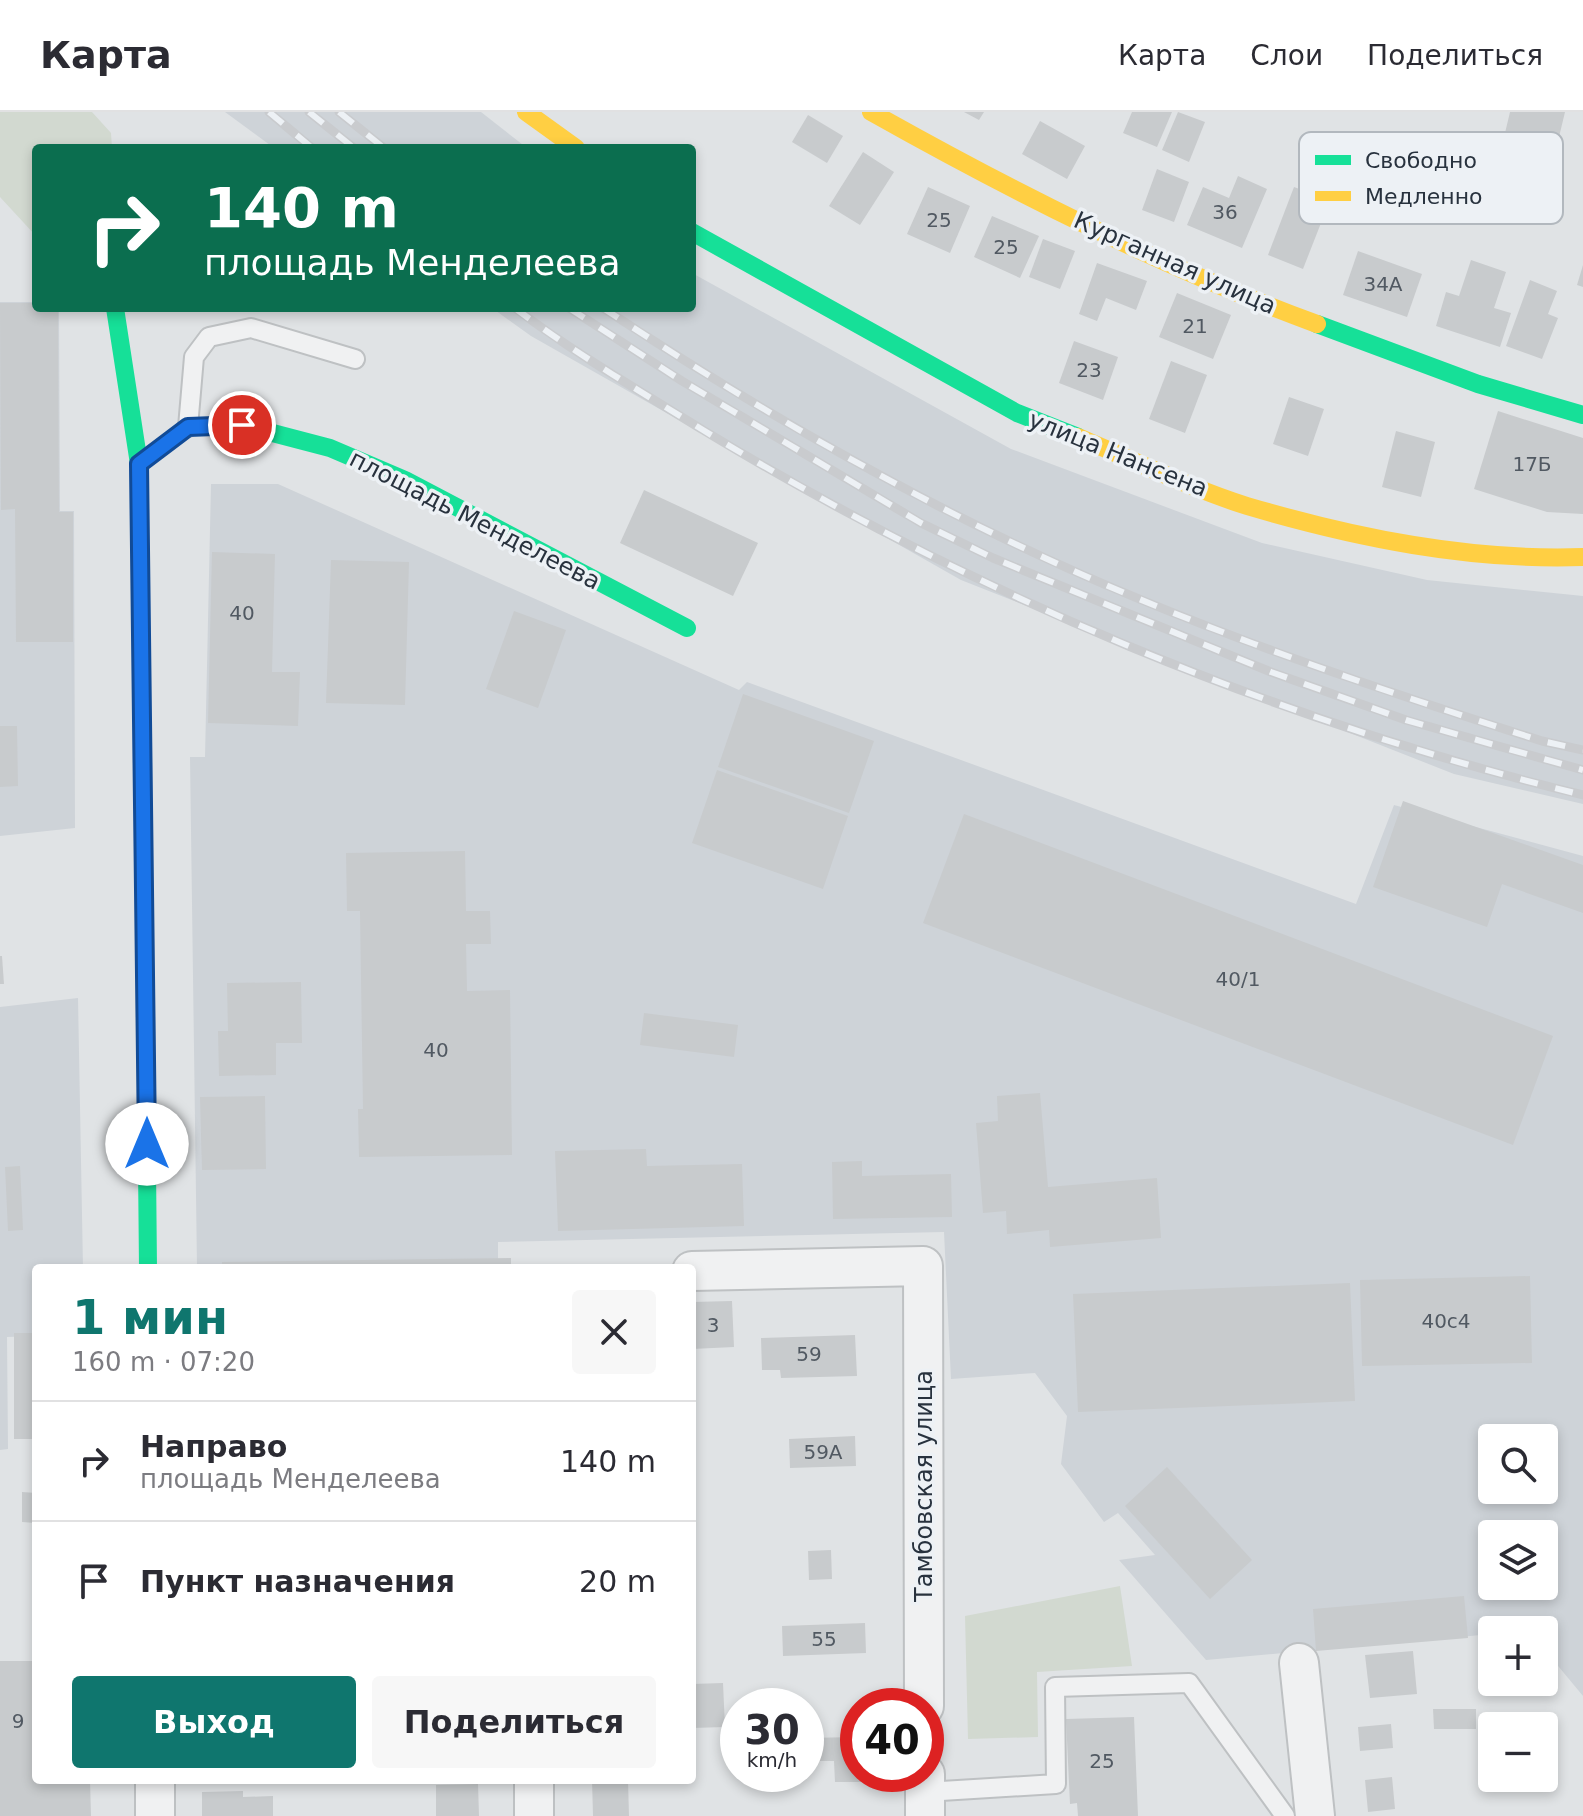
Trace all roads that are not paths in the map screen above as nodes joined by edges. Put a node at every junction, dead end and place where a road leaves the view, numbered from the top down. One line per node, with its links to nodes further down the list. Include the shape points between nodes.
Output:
1 (526, 112): 3 (street)
2 (871, 112): 7 (street, Курганная улица, via 980,173 1219,288 1478,384)
3 (570, 144)
4 (696, 234): 10 (street, улица Нансена, via 1017,413 1245,505 1405,546 1532,559)
5 (116, 312): 9 (street)
6 (355, 359): 8 (lane, via 251,328 209,337 194,357)
7 (1583, 415)
8 (188, 427): 9 (street); 11 (street, площадь Менделеева, via 242,425 330,448 405,480)
9 (139, 464): 12 (street)
10 (1583, 557)
11 (687, 628)
12 (148, 1264)
13 (696, 1271): 15 (street, Тамбовская улица, via 923,1266)
14 (1299, 1663): 22 (street)
15 (924, 1688)
16 (155, 1784): 19 (street)
17 (534, 1784): 20 (street)
18 (925, 1794): 21 (lane, via 1056,1784 1055,1687 1189,1683)
19 (155, 1816)
20 (534, 1816)
21 (1285, 1816)
22 (1315, 1816)

